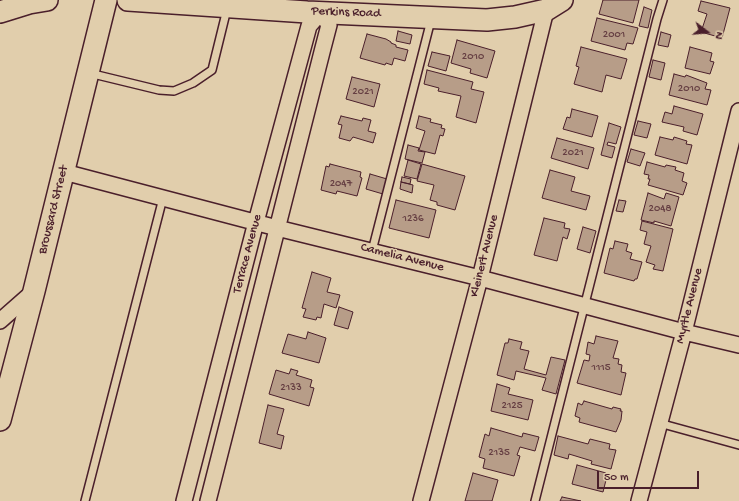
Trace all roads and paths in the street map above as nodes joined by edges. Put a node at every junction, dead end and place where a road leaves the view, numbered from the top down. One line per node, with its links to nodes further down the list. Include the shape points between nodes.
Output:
1 (47, 0): 8 (street)
2 (106, 0): 10 (street, Broussard Street)
3 (128, 0): 7 (street, Perkins Road)
4 (663, 0): 19 (lane)
5 (554, 5): 9 (street, Perkins Road, via 516,18); 17 (street, Kleinert Avenue)
6 (322, 6): 7 (street, Perkins Road); 9 (street, Perkins Road); 14 (street, Terrace Avenue, via 309,26); 15 (street, Terrace Avenue, via 329,25)
7 (228, 7): 10 (lane, via 212,70 193,83 174,91 159,90)
8 (0, 12)
9 (432, 18): 16 (lane)
10 (88, 73): 12 (street, Broussard Street)
11 (739, 111): 21 (street, Myrtle Avenue)
12 (64, 172): 13 (street, Camelia Avenue); 18 (street, Broussard Street)
13 (163, 198): 14 (street, Camelia Avenue); 26 (lane)
14 (256, 222): 15 (street, Camelia Avenue); 27 (street, Terrace Avenue)
15 (277, 228): 16 (street, Camelia Avenue); 28 (street, Terrace Avenue)
16 (372, 251): 17 (street, Camelia Avenue)
17 (480, 278): 19 (street, Camelia Avenue); 29 (street, Kleinert Avenue)
18 (34, 290): 20 (street); 23 (street, Broussard Street)
19 (584, 306): 21 (street, Camelia Avenue); 30 (lane)
20 (0, 321)
21 (684, 332): 22 (street, Camelia Avenue); 24 (street, Myrtle Avenue)
22 (739, 345)
23 (0, 420)
24 (659, 423): 25 (lane); 31 (street, Myrtle Avenue)
25 (739, 445)
26 (85, 501)
27 (184, 501)
28 (208, 501)
29 (421, 501)
30 (535, 501)
31 (639, 501)

